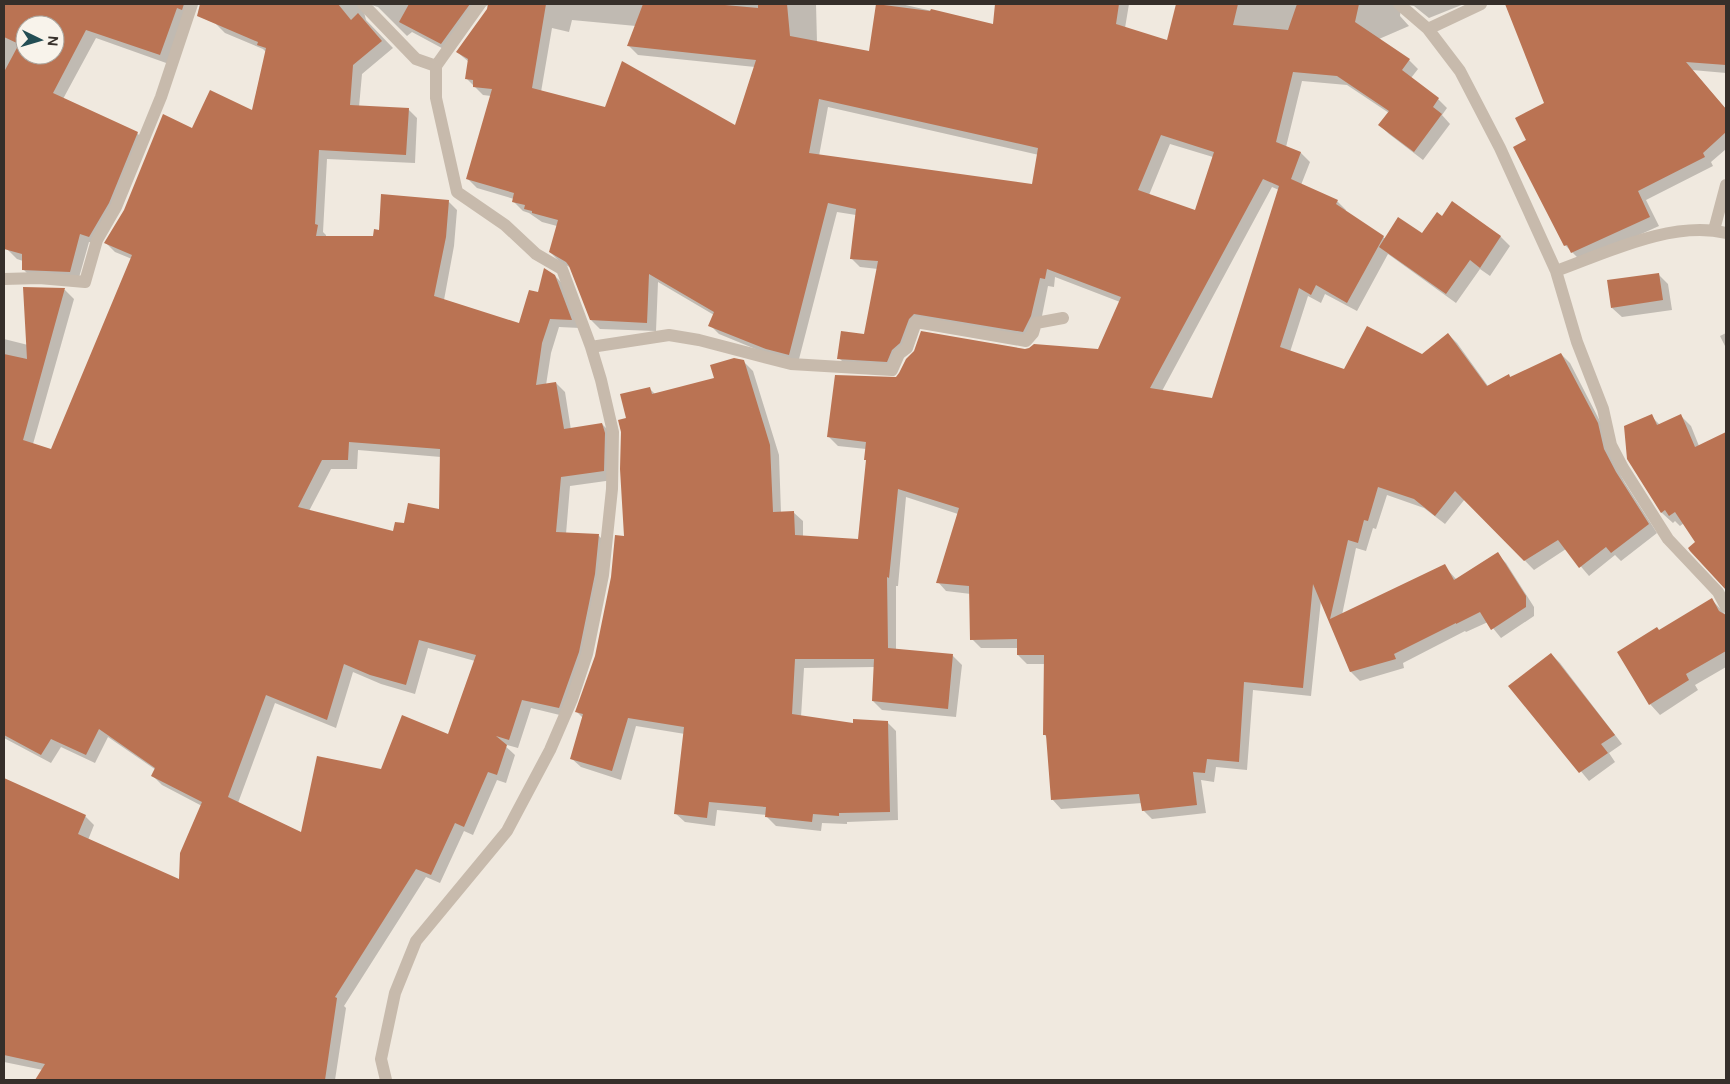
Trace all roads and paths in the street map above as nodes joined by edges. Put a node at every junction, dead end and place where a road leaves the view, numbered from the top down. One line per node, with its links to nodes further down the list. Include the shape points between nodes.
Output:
1 (192, 4): 11 (street, via 161,97 116,207 97,240 85,282)
2 (363, 4): 7 (street, via 416,59)
3 (480, 4): 7 (street)
4 (1399, 4): 6 (street)
5 (1481, 4): 6 (street)
6 (1428, 29): 10 (street, via 1460,71 1482,110)
7 (436, 66): 13 (street, via 436,98 457,192 505,225 536,254 562,269)
8 (1726, 185): 9 (street)
9 (1720, 231): 10 (street, via 1678,231 1642,240)
10 (1556, 271): 14 (street, via 1577,342 1603,409 1611,445 1668,538 1718,592)
11 (4, 279)
12 (1063, 318): 13 (street, via 1036,323 1026,341 916,322 907,348 899,354 892,370 791,364 669,335)
13 (591, 347): 15 (street, via 613,432 612,489 603,575 587,654 550,750 507,831 416,941 395,993 381,1059)
14 (1726, 607)
15 (386, 1080)

